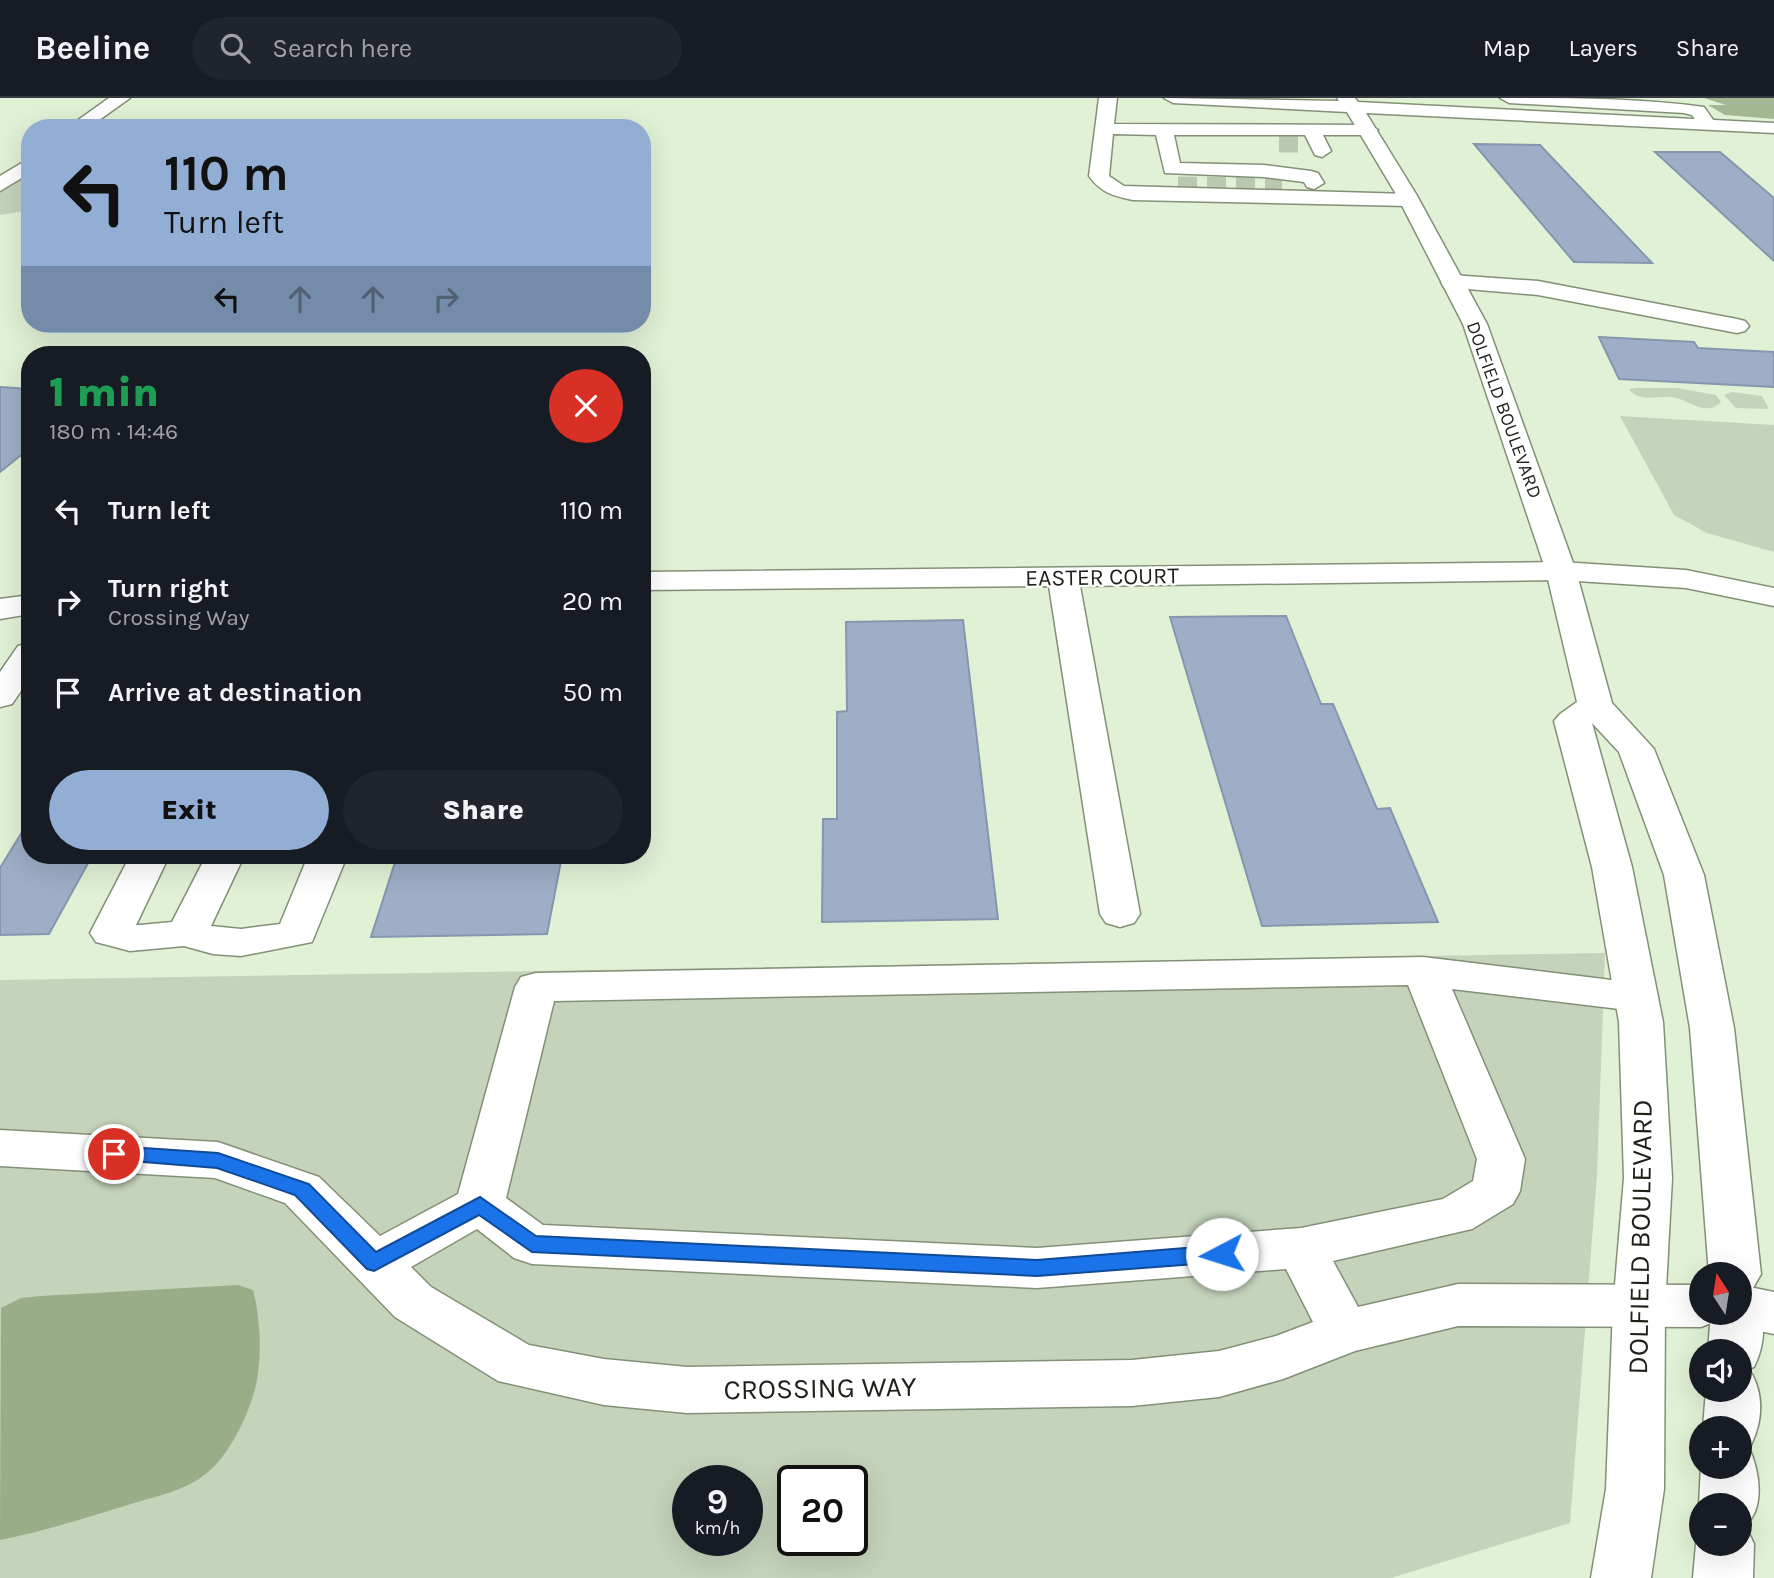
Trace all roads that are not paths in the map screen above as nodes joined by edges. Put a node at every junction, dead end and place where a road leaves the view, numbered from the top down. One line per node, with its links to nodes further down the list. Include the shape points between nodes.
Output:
1 (121, 98): 8 (main road)
2 (1108, 98): 11 (main road)
3 (1173, 98): 5 (main road)
4 (1544, 101): 6 (main road); 7 (main road); 9 (main road, via 1684,108 1698,111)
5 (1348, 103): 6 (main road); 12 (main road, DOLFIELD BOULEVARD)
6 (1508, 106): 7 (main road)
7 (1587, 118): 9 (main road)
8 (90, 119)
9 (1707, 124): 10 (main road)
10 (1774, 128)
11 (1103, 129): 13 (main road); 17 (main road, via 1099,176 1113,190)
12 (1369, 130): 13 (main road, via 1295,147); 22 (main road, DOLFIELD BOULEVARD)
13 (1165, 132): 14 (main road, via 1127,140); 20 (main road, via 1172,169 1264,171 1311,177)
14 (1123, 148)
15 (21, 170): 16 (main road)
16 (0, 185)
17 (1137, 186): 18 (main road); 21 (main road)
18 (1178, 186)
19 (1282, 187): 20 (main road)
20 (1316, 187): 21 (main road)
21 (1343, 189): 22 (main road)
22 (1409, 201): 23 (main road, DOLFIELD BOULEVARD)
23 (1452, 282): 24 (main road, via 1538,288); 25 (main road, DOLFIELD BOULEVARD, via 1475,324)
24 (1737, 326)
25 (1561, 571): 26 (main road, EASTER COURT); 28 (main road, EASTER COURT, via 1650,575); 33 (main road, DOLFIELD BOULEVARD)
26 (1063, 578): 27 (main road, EASTER COURT); 37 (main road)
27 (651, 581)
28 (1774, 597)
29 (21, 606): 30 (main road)
30 (0, 609)
31 (21, 666): 32 (main road)
32 (0, 697)
33 (1595, 706): 40 (main road, DOLFIELD BOULEVARD, via 1572,721 1612,867); 44 (main road, via 1636,748 1684,875 1712,1028)
34 (145, 864): 38 (main road, via 111,933 157,937)
35 (221, 864): 38 (main road)
36 (324, 864): 38 (main road, via 297,933 276,939 205,942)
37 (1120, 914)
38 (188, 932)
39 (1423, 971): 40 (main road); 42 (main road, via 536,987); 43 (main road, via 1501,1159 1496,1191 1455,1216)
40 (1636, 997): 47 (main road, DOLFIELD BOULEVARD, via 1648,1178)
41 (0, 1148): 45 (main road, CROSSING WAY, via 218,1160 302,1190)
42 (480, 1205): 43 (main road, via 532,1244 1037,1268); 45 (main road)
43 (1301, 1248): 50 (main road)
44 (1734, 1262)
45 (374, 1263): 50 (main road, CROSSING WAY, via 413,1302 517,1365 604,1382 687,1390 1132,1383 1219,1374 1283,1357)
46 (1689, 1306): 47 (main road, CROSSING WAY)
47 (1639, 1308): 50 (main road, CROSSING WAY, via 1458,1305); 52 (main road, DOLFIELD BOULEVARD, via 1635,1489)
48 (1752, 1308): 49 (main road)
49 (1774, 1313)
50 (1345, 1332)
51 (1725, 1556): 53 (main road)
52 (1621, 1578)
53 (1723, 1578)

